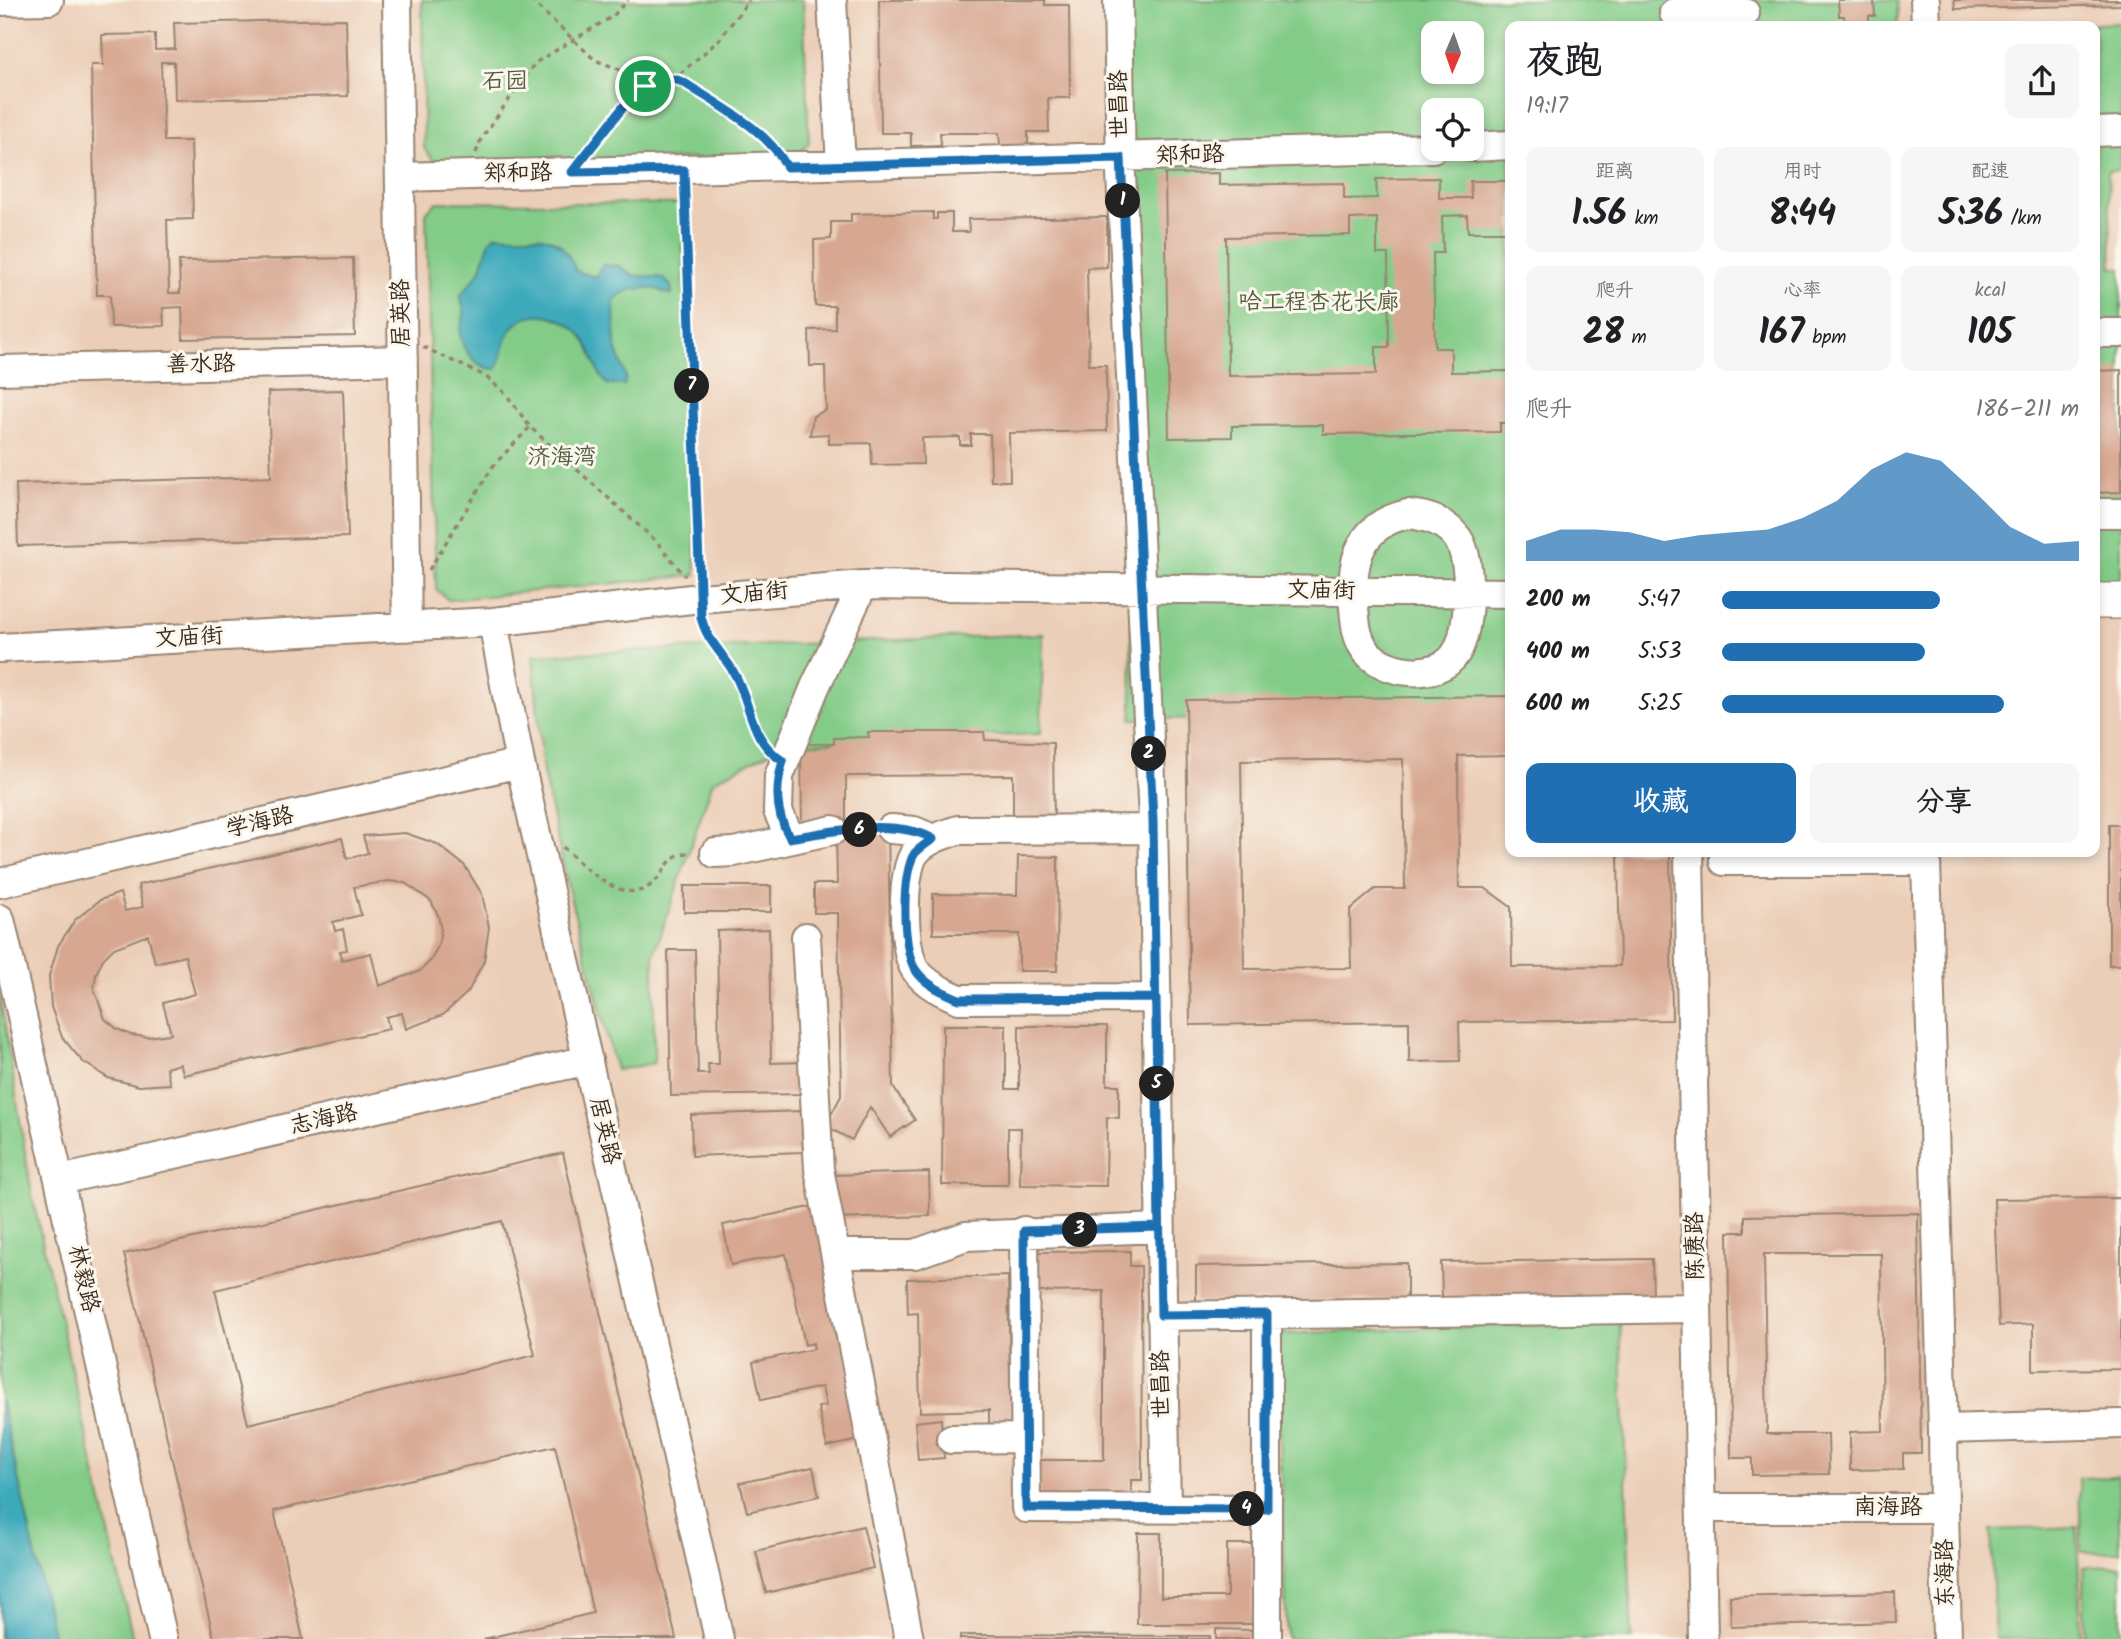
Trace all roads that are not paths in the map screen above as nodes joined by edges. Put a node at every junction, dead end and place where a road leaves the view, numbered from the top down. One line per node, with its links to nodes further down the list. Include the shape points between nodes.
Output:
1 (49, 0): 6 (street)
2 (397, 0): 17 (street, 居英路)
3 (832, 0): 16 (street)
4 (1118, 0): 15 (street, 世昌路)
5 (1925, 0): 9 (street)
6 (0, 1)
7 (1674, 13): 8 (street)
8 (1745, 13)
9 (1926, 21)
10 (2121, 131): 11 (street)
11 (2100, 132)
12 (1505, 145): 13 (street)
13 (1484, 146)
14 (1421, 148): 15 (street, 郑和路)
15 (1121, 158): 16 (street, 郑和路); 25 (street, 世昌路)
16 (841, 165): 17 (street, 郑和路)
17 (400, 177): 20 (street, 居英路)
18 (2100, 333): 19 (street)
19 (2121, 333)
20 (403, 349): 21 (street, 善水路); 32 (street, 居英路)
21 (0, 370)
22 (2100, 513): 23 (street)
23 (2121, 513)
24 (863, 585): 25 (street, 文庙街); 31 (street, 文庙街); 38 (street, via 783,761 778,811)
25 (1141, 589): 26 (street, 文庙街); 37 (street, 世昌路)
26 (1354, 592): 27 (street, 文庙街); 27 (street, via 1354,564 1362,544 1383,522 1408,514 1429,517 1458,537 1467,566); 27 (street, via 1357,635 1364,650 1388,668 1427,671 1443,666 1456,653 1468,614)
27 (1467, 593): 28 (street, 文庙街)
28 (1505, 593)
29 (2100, 601): 30 (main road)
30 (2121, 601)
31 (493, 622): 32 (street, 文庙街); 34 (street, 居英路)
32 (407, 627): 33 (street, 文庙街)
33 (0, 648)
34 (520, 763): 43 (street, 学海路); 47 (street, 居英路)
35 (891, 829): 39 (street)
36 (833, 830): 38 (street)
37 (1153, 830): 39 (street, via 958,830); 46 (street, 世昌路)
38 (790, 838): 40 (street)
39 (933, 839): 46 (street, via 915,853 907,872 906,945 915,969 936,990 959,999)
40 (715, 853)
41 (1689, 857): 52 (street, 陈赓路)
42 (1724, 857): 56 (street, 南海路, via 1724,861 1926,861)
43 (0, 883)
44 (0, 919): 48 (street, 林毅路)
45 (806, 937): 51 (street, via 815,1131)
46 (1156, 998): 49 (street, 世昌路)
47 (588, 1060): 48 (street, 志海路); 64 (street, 居英路)
48 (61, 1180): 63 (street, 林毅路)
49 (1159, 1227): 50 (street); 54 (street, 世昌路)
50 (1024, 1231): 51 (street, via 966,1236 915,1254); 57 (street)
51 (836, 1254): 65 (street)
52 (1697, 1308): 53 (street); 60 (street, 陈赓路)
53 (1267, 1314): 54 (street); 62 (street)
54 (1161, 1315): 59 (street, 世昌路)
55 (2121, 1424): 56 (street)
56 (1943, 1429): 61 (street, 南海路)
57 (1026, 1438): 58 (street); 59 (street, via 1026,1508)
58 (951, 1439)
59 (1166, 1508): 62 (street)
60 (1701, 1508): 61 (street, 南海路); 67 (street, 陈赓路)
61 (1944, 1508): 68 (street, 东海路)
62 (1267, 1509): 66 (street)
63 (163, 1639)
64 (719, 1639)
65 (909, 1639)
66 (1267, 1639)
67 (1703, 1639)
68 (1947, 1639)

